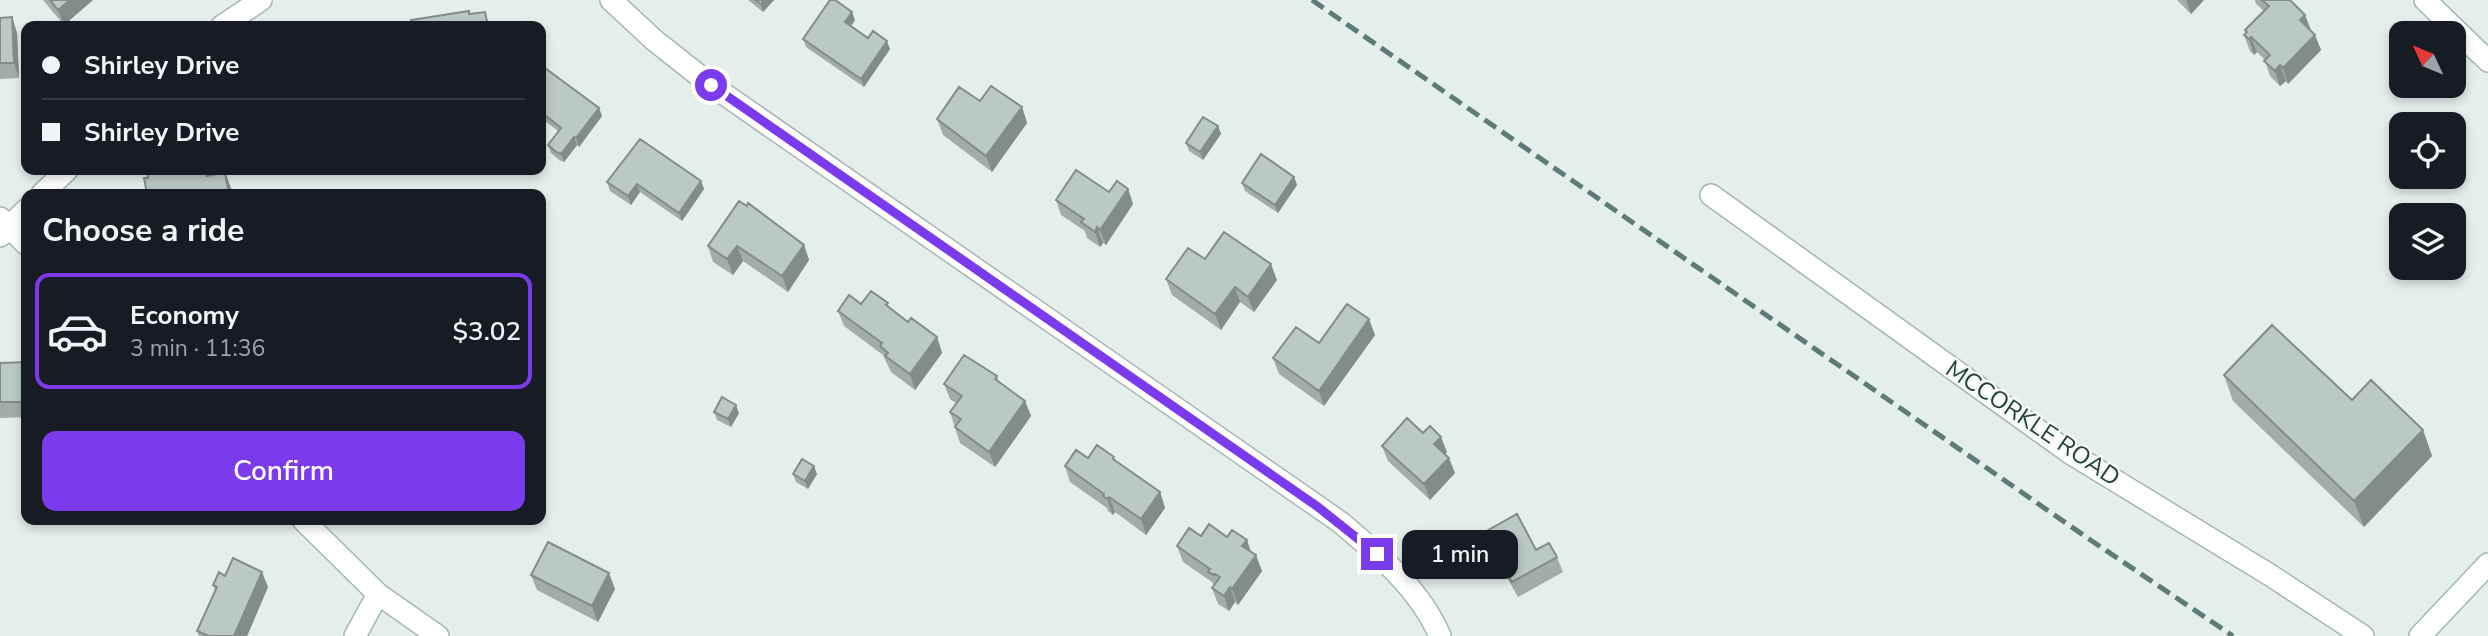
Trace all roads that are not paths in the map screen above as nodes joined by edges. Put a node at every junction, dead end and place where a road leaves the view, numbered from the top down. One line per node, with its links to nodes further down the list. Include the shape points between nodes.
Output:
1 (261, 0): 4 (street)
2 (611, 0): 17 (street, via 711,85 1340,522 1391,566)
3 (2425, 0): 5 (street)
4 (230, 21)
5 (2488, 61)
6 (62, 175): 7 (street)
7 (47, 189)
8 (1712, 195): 18 (street, MCCORKLE ROAD, via 2070,453)
9 (21, 214): 10 (street)
10 (3, 227): 11 (street)
11 (21, 240)
12 (308, 525): 14 (street)
13 (2488, 564): 19 (street)
14 (378, 594): 15 (street); 16 (street)
15 (355, 636)
16 (438, 636)
17 (1440, 636)
18 (2363, 636)
19 (2420, 636)

